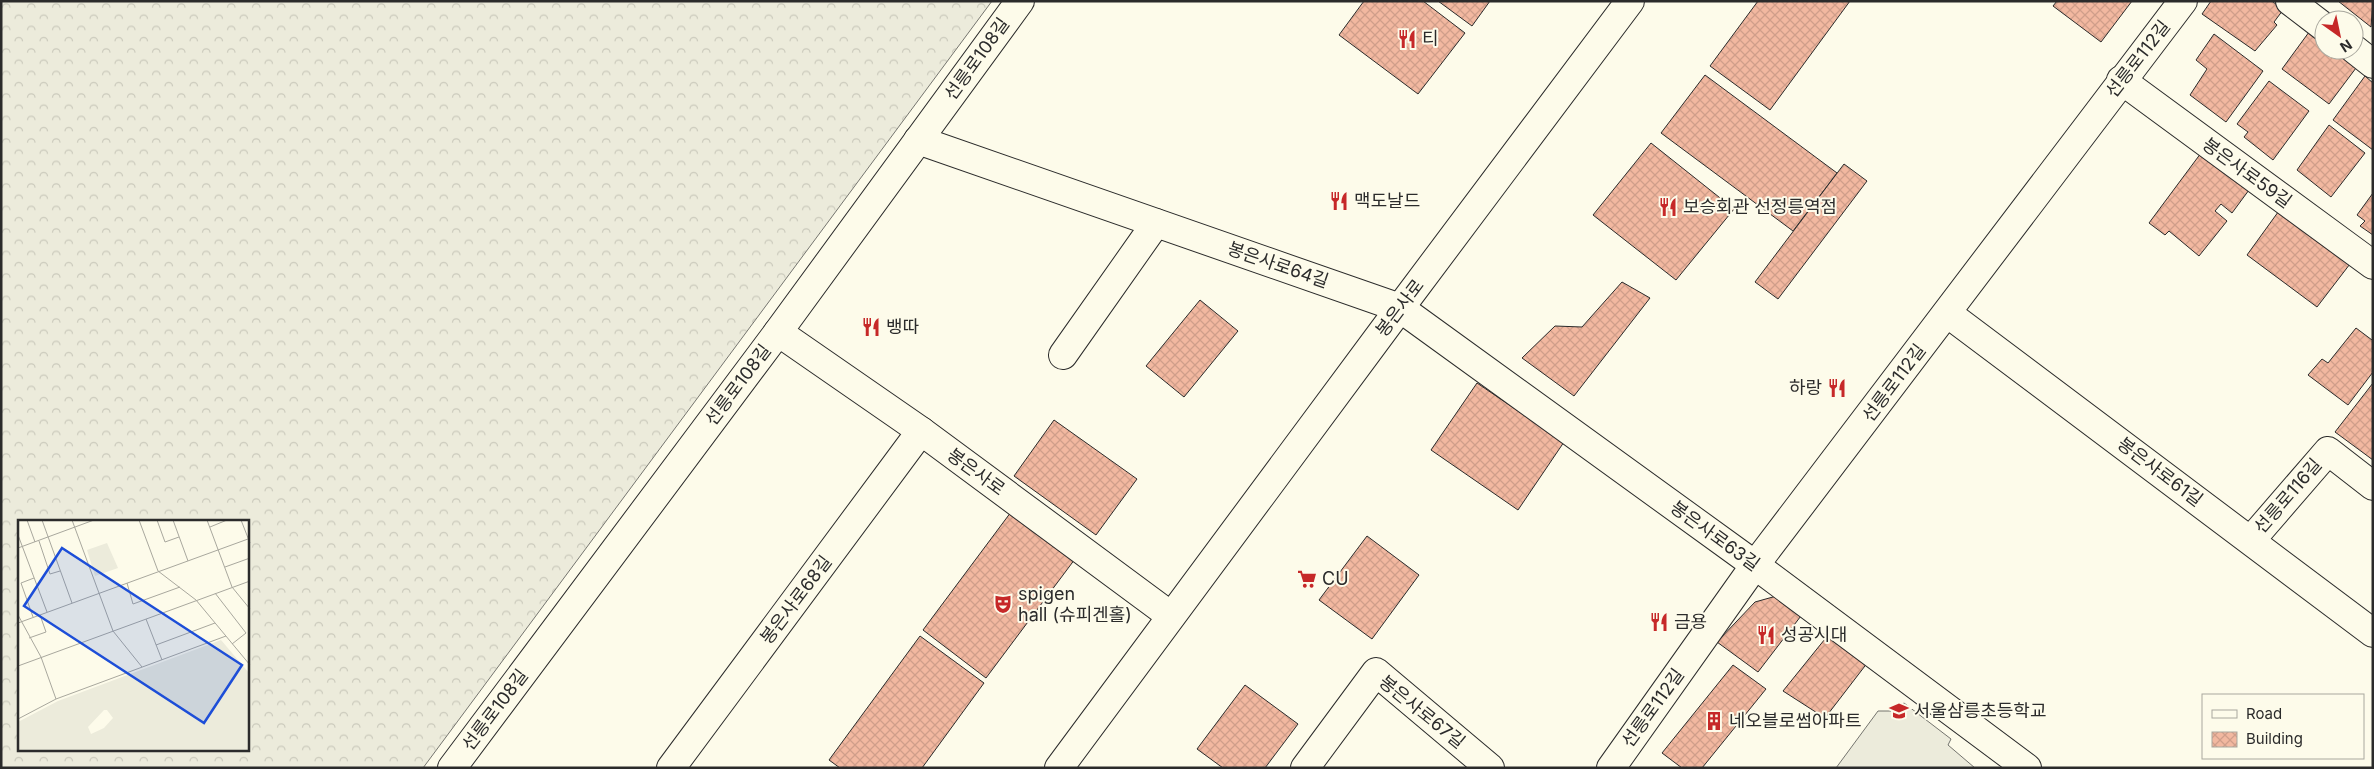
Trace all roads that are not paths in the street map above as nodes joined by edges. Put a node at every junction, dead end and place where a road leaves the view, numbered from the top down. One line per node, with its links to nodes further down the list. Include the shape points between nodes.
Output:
1 (1020, 1): 7 (street, 선릉로108길)
2 (1630, 1): 10 (street, 봉은사로)
3 (2290, 1): 5 (street)
4 (2173, 4): 6 (street, 선릉로112길)
5 (2314, 19)
6 (2121, 80): 9 (street, 봉은사로59길); 11 (street, 선릉로112길)
7 (918, 140): 8 (street, 봉은사로64길); 12 (street, 선릉로108길)
8 (1156, 223): 10 (street, 봉은사로64길); 13 (street)
9 (2373, 265)
10 (1400, 308): 17 (street, 봉은사로63길); 18 (street, 봉은사로)
11 (1947, 313): 16 (street, 봉은사로61길); 17 (street, 선릉로112길)
12 (778, 332): 14 (street, 봉은사로); 20 (street, 선릉로108길)
13 (1063, 355)
14 (921, 431): 18 (street, 봉은사로); 21 (street, 봉은사로68길)
15 (2373, 486): 16 (street, 선릉로116길, via 2328,451)
16 (2251, 540): 19 (street, 봉은사로61길)
17 (1755, 566): 25 (street, 선릉로112길); 26 (street, 봉은사로63길)
18 (1171, 616): 22 (street, 봉은사로)
19 (2373, 633)
20 (452, 768)
21 (671, 768)
22 (1059, 768)
23 (1305, 768): 24 (street, 봉은사로67길, via 1376,672)
24 (1490, 768)
25 (1610, 768)
26 (2027, 768)

